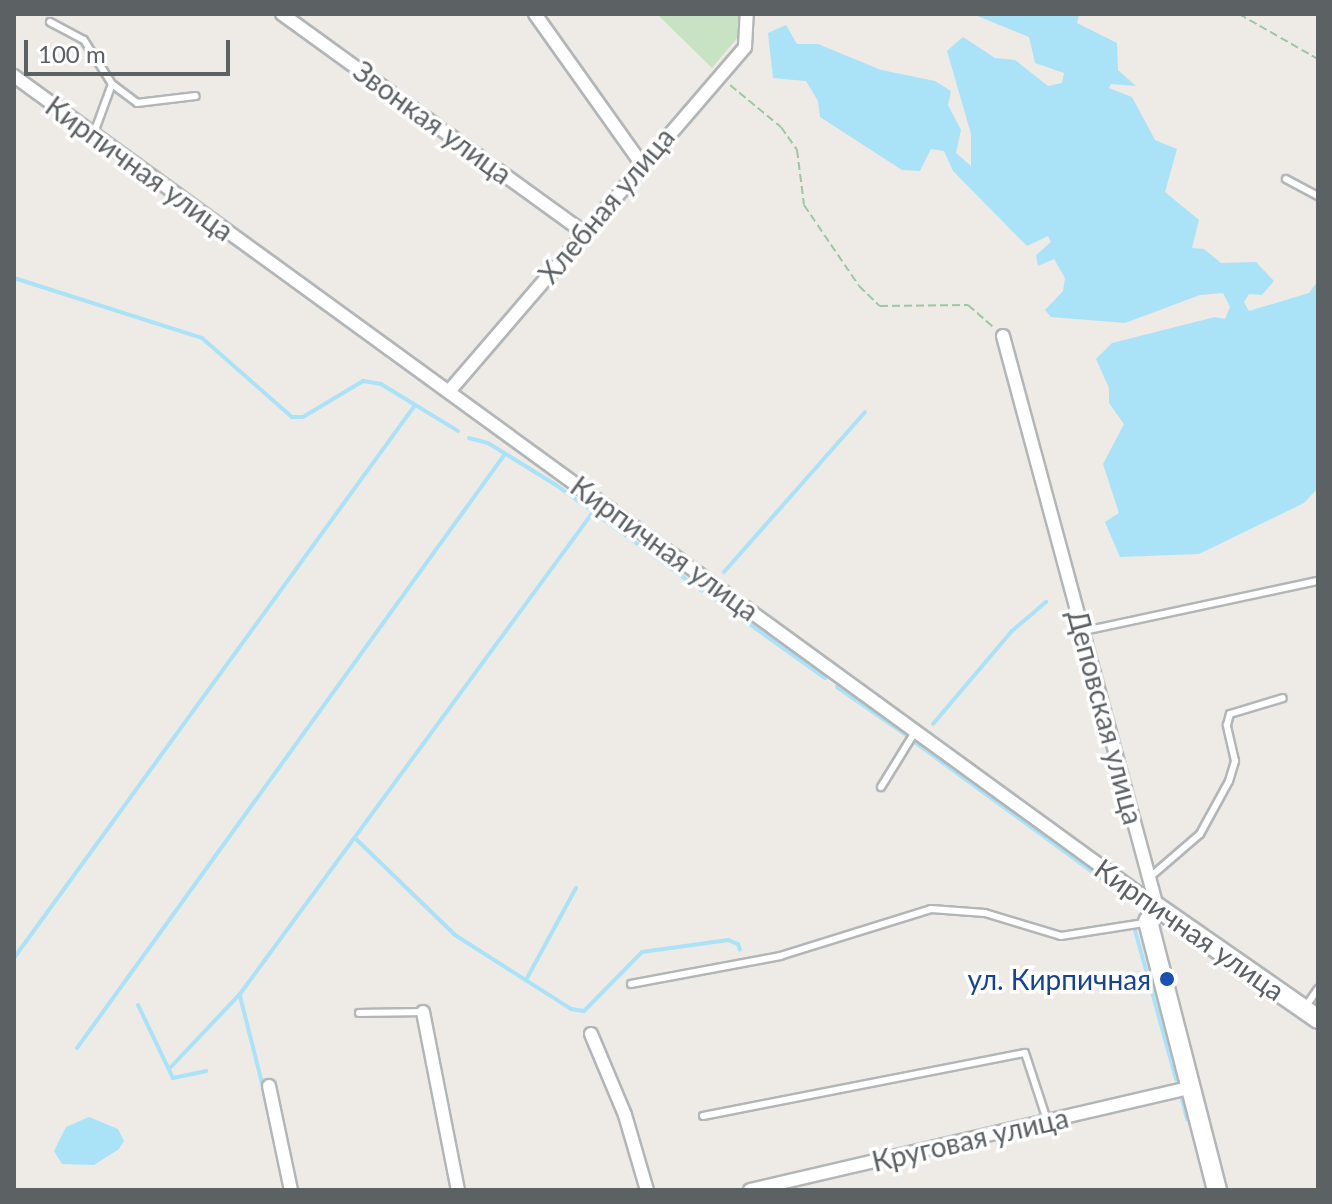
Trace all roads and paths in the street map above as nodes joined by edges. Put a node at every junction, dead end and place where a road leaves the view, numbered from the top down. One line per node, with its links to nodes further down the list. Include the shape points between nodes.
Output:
1 (282, 14): 15 (street, Звонкая улица)
2 (535, 14): 12 (street)
3 (1239, 14): 6 (path)
4 (747, 15): 7 (street, Хлебная улица, via 745,47)
5 (50, 22): 9 (lane, via 84,40)
6 (1318, 59)
7 (720, 72): 12 (street, Хлебная улица); 16 (path, via 752,107 781,127 797,150 804,205 859,286 880,306 968,305)
8 (14, 76): 11 (street, Кирпичная улица)
9 (112, 84): 10 (lane, via 137,103); 11 (lane)
10 (196, 96)
11 (92, 137): 17 (street, Кирпичная улица)
12 (640, 162): 15 (street, Хлебная улица)
13 (1286, 179): 14 (lane)
14 (1318, 196)
15 (582, 231): 17 (street, Хлебная улица)
16 (1003, 336): 19 (street, Деповская улица)
17 (451, 389): 21 (street, Кирпичная улица)
18 (1318, 581): 19 (lane)
19 (1084, 631): 23 (street, Деповская улица)
20 (1283, 698): 23 (lane, via 1230,714 1227,725 1235,761 1229,781 1200,834)
21 (915, 732): 22 (lane); 24 (street, Кирпичная улица)
22 (881, 787)
23 (1149, 878): 24 (street, Деповская улица)
24 (1152, 915): 25 (lane, via 1061,936 985,913 931,909 780,956); 29 (street, Кирпичная улица); 32 (street, Деповская улица)
25 (631, 984)
26 (1318, 989): 29 (lane)
27 (423, 1012): 28 (lane); 36 (street)
28 (359, 1013)
29 (1311, 1014)
30 (591, 1034): 37 (street, via 625,1115)
31 (269, 1086): 35 (street)
32 (1190, 1088): 34 (street, Круговая улица); 39 (street, Деповская улица)
33 (703, 1116): 34 (lane, via 1025,1053)
34 (1047, 1120): 38 (street, Круговая улица)
35 (291, 1190)
36 (458, 1190)
37 (647, 1190)
38 (750, 1190)
39 (1217, 1190)

